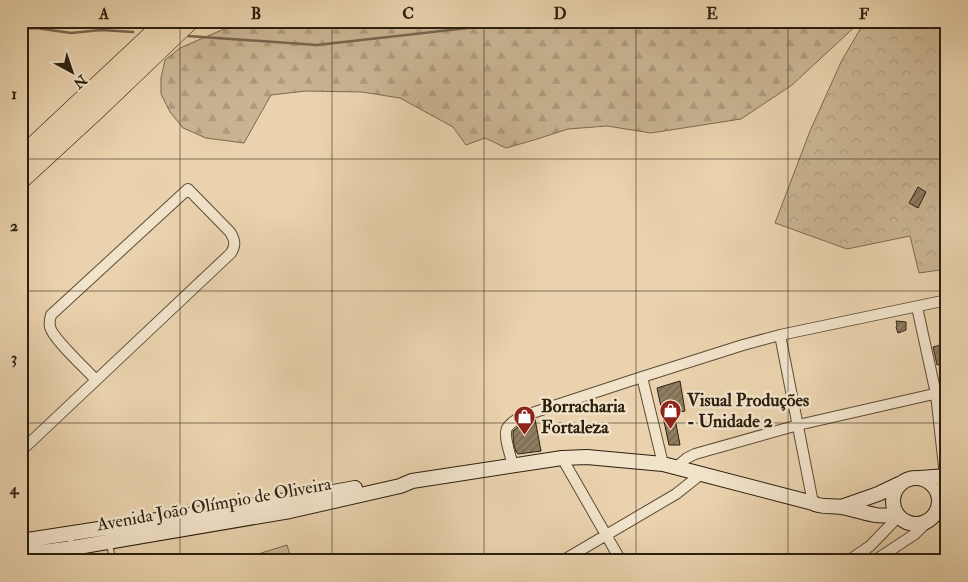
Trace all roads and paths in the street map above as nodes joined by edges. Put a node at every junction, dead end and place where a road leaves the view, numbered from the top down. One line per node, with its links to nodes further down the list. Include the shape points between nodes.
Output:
1 (166, 21): 3 (highway)
2 (190, 21): 4 (highway)
3 (21, 157)
4 (21, 180)
5 (947, 300): 6 (street)
6 (917, 307): 7 (street); 11 (street)
7 (780, 335): 8 (street); 12 (street)
8 (642, 377): 15 (street, via 512,422 506,437); 16 (street)
9 (96, 380): 9 (street, via 235,247 230,232 188,189 51,315 49,325 52,331); 13 (street)
10 (947, 391): 11 (street)
11 (936, 394): 12 (street); 18 (street)
12 (798, 425): 16 (street, via 695,454); 22 (street)
13 (21, 451)
14 (562, 458): 15 (main road, Avenida João Olímpio de Oliveira); 16 (main road, Avenida João Olímpio de Oliveira, via 587,457); 28 (street)
15 (513, 466): 20 (main road, Avenida João Olímpio de Oliveira)
16 (669, 466): 17 (main road, Avenida João Olímpio de Oliveira)
17 (700, 475): 22 (main road, Avenida João Olímpio de Oliveira); 28 (street, via 676,494)
18 (946, 476): 19 (main road); 24 (street)
19 (916, 478): 21 (main road); 24 (main road, via 924,479 936,490)
20 (412, 481): 26 (main road, Avenida João Olímpio de Oliveira, via 398,478 306,497); 30 (main road, Avenida João Olímpio de Oliveira, via 290,511)
21 (900, 484): 23 (main road, Avenida João Olímpio de Oliveira); 25 (main road, via 892,498)
22 (813, 503): 23 (main road, Avenida João Olímpio de Oliveira)
23 (841, 507): 25 (main road, Avenida João Olímpio de Oliveira, via 877,516)
24 (937, 510): 25 (main road, via 922,524 906,523); 33 (street)
25 (897, 516): 37 (street, via 870,546)
26 (108, 527): 27 (main road, Avenida João Olímpio de Oliveira); 30 (lane)
27 (70, 534): 29 (main road, Avenida João Olímpio de Oliveira); 31 (lane)
28 (606, 535): 35 (street); 36 (street)
29 (21, 541)
30 (108, 541): 31 (main road, Avenida João Olímpio de Oliveira); 34 (lane)
31 (72, 554): 32 (main road, Avenida João Olímpio de Oliveira)
32 (21, 555)
33 (888, 557): 38 (street)
34 (111, 561)
35 (562, 561)
36 (621, 561)
37 (848, 561)
38 (874, 561)

